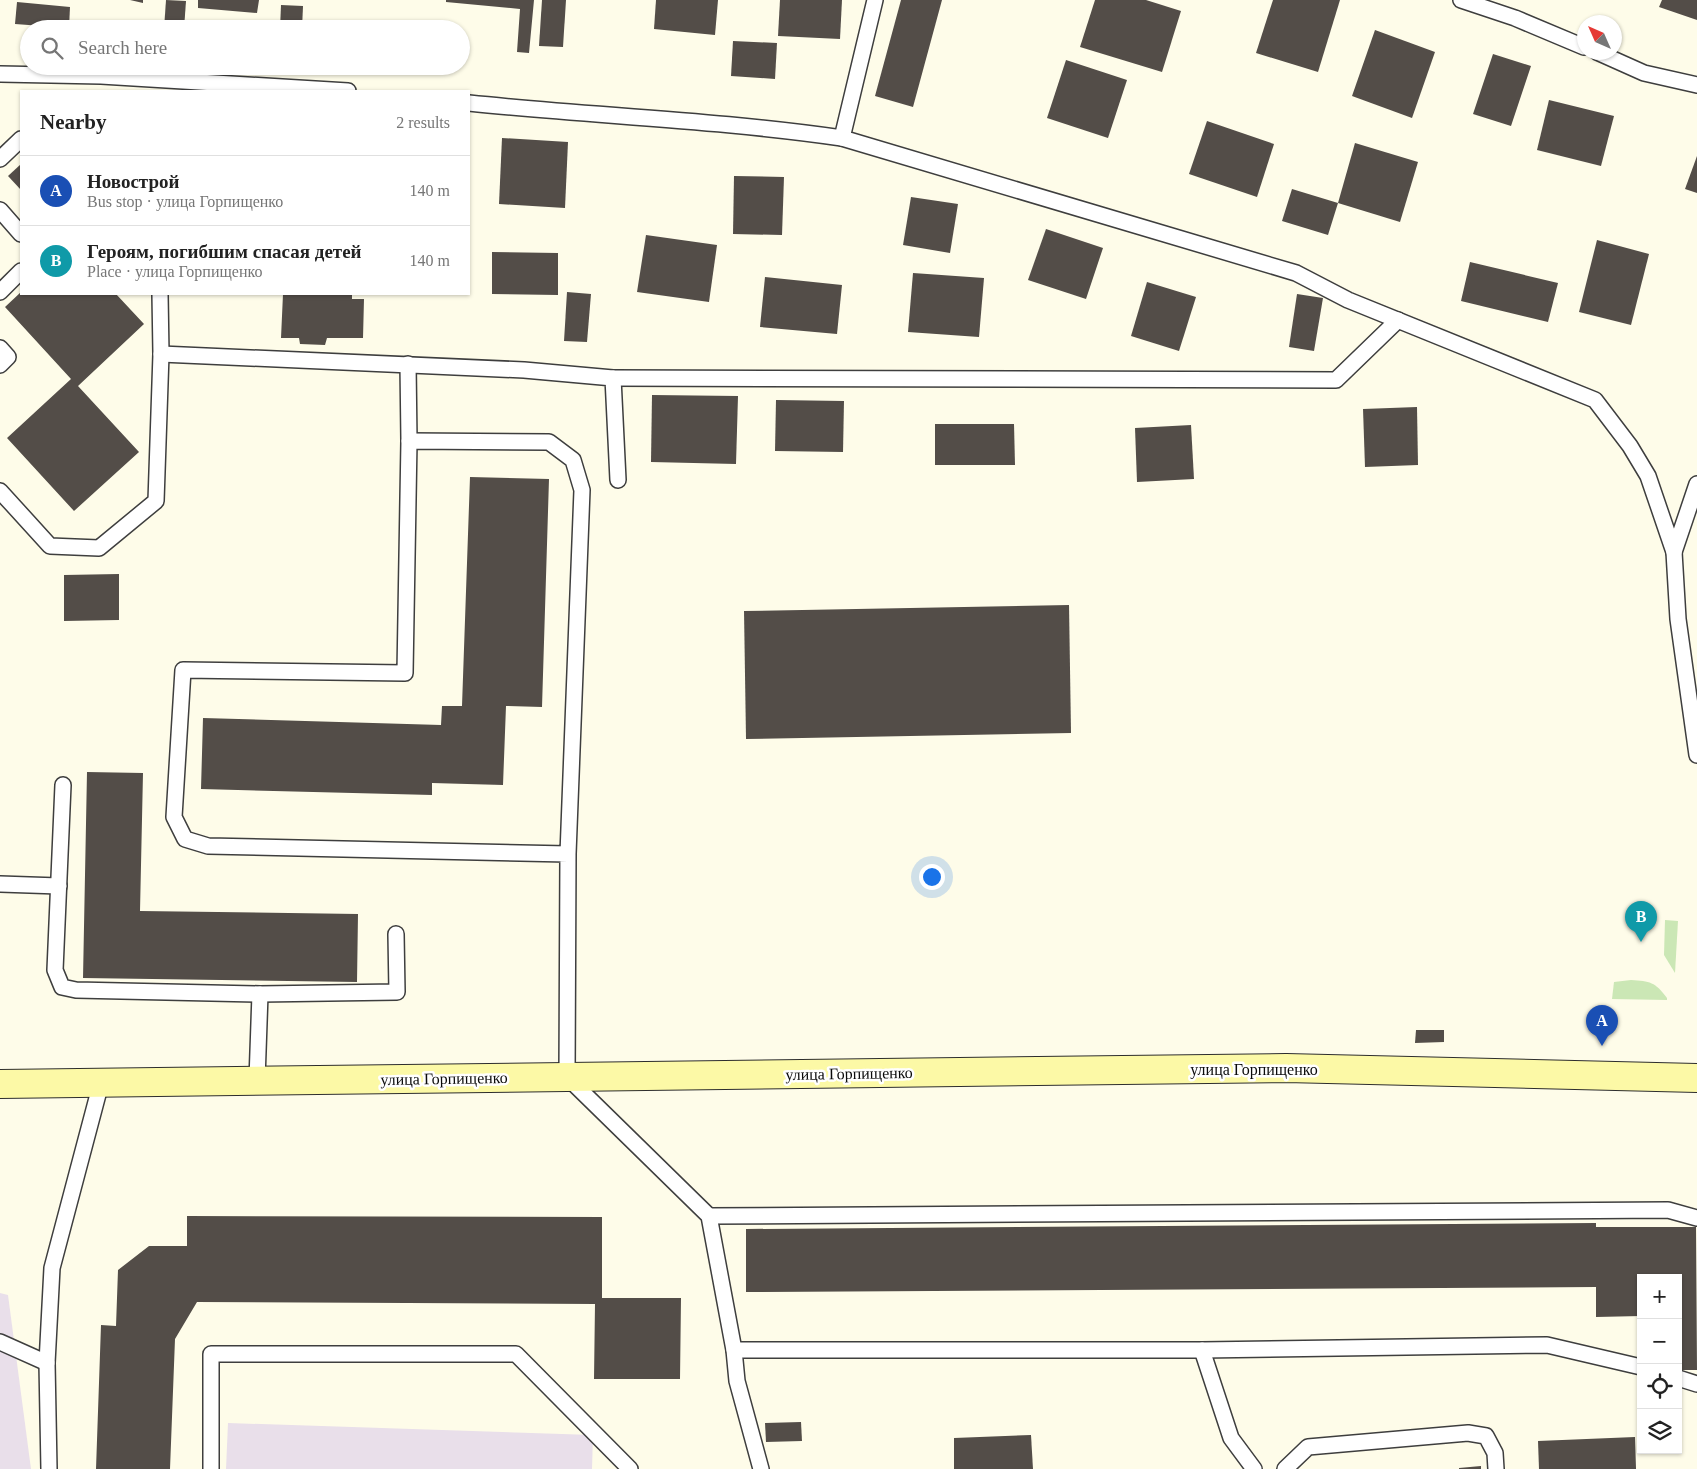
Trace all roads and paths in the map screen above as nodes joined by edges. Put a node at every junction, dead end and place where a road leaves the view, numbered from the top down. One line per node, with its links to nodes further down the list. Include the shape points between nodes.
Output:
1 (874, 0): 11 (lane)
2 (1460, 0): 3 (lane, via 1515,18)
3 (1577, 45)
4 (1615, 60): 8 (lane, via 1644,72)
5 (0, 74): 6 (lane)
6 (20, 74)
7 (50, 75): 9 (lane)
8 (1697, 85)
9 (332, 90)
10 (470, 103): 11 (lane, via 779,129)
11 (842, 138): 19 (lane, via 1296,273 1348,300)
12 (20, 140): 13 (lane)
13 (0, 159)
14 (0, 210): 15 (lane)
15 (20, 233)
16 (20, 273): 17 (lane)
17 (0, 292)
18 (160, 295): 21 (lane)
19 (1398, 320): 24 (lane, via 1336,380); 29 (lane, via 1595,400 1648,476)
20 (0, 348): 23 (lane, via 8,357)
21 (161, 354): 22 (lane); 28 (lane, via 156,501 99,548 50,546)
22 (408, 364): 24 (lane); 25 (lane)
23 (0, 365)
24 (614, 378): 26 (lane)
25 (409, 441): 32 (lane, via 549,442 573,460 582,490); 32 (lane, via 405,673 183,670 174,816 185,839 208,846)
26 (618, 480)
27 (1697, 484): 29 (lane)
28 (0, 491)
29 (1674, 552): 30 (lane, via 1678,619)
30 (1697, 756)
31 (63, 785): 34 (lane)
32 (568, 854): 37 (lane)
33 (0, 884): 34 (lane)
34 (58, 886): 36 (lane, via 55,970 62,986 76,990)
35 (396, 934): 36 (lane, via 398,992)
36 (260, 994): 39 (lane)
37 (567, 1077): 38 (main road, улица Горпищенко, via 1286,1068); 39 (main road, улица Горпищенко); 42 (lane)
38 (1697, 1078)
39 (258, 1080): 40 (main road, улица Горпищенко)
40 (101, 1082): 41 (main road, улица Горпищенко); 47 (lane, via 52,1268)
41 (0, 1084)
42 (710, 1216): 43 (lane, via 1668,1210); 45 (lane)
43 (1697, 1218)
44 (0, 1342): 47 (lane)
45 (734, 1350): 46 (lane); 54 (lane, via 737,1381)
46 (1202, 1350): 48 (lane, via 1548,1345); 55 (lane, via 1231,1438)
47 (47, 1363): 51 (lane)
48 (1637, 1366)
49 (1682, 1379): 50 (lane)
50 (1697, 1384)
51 (49, 1469)
52 (211, 1469): 53 (lane, via 211,1354 516,1354)
53 (630, 1469)
54 (761, 1469)
55 (1254, 1469)
56 (1285, 1469): 57 (lane, via 1308,1447 1468,1432 1486,1436 1495,1453)
57 (1496, 1469)

